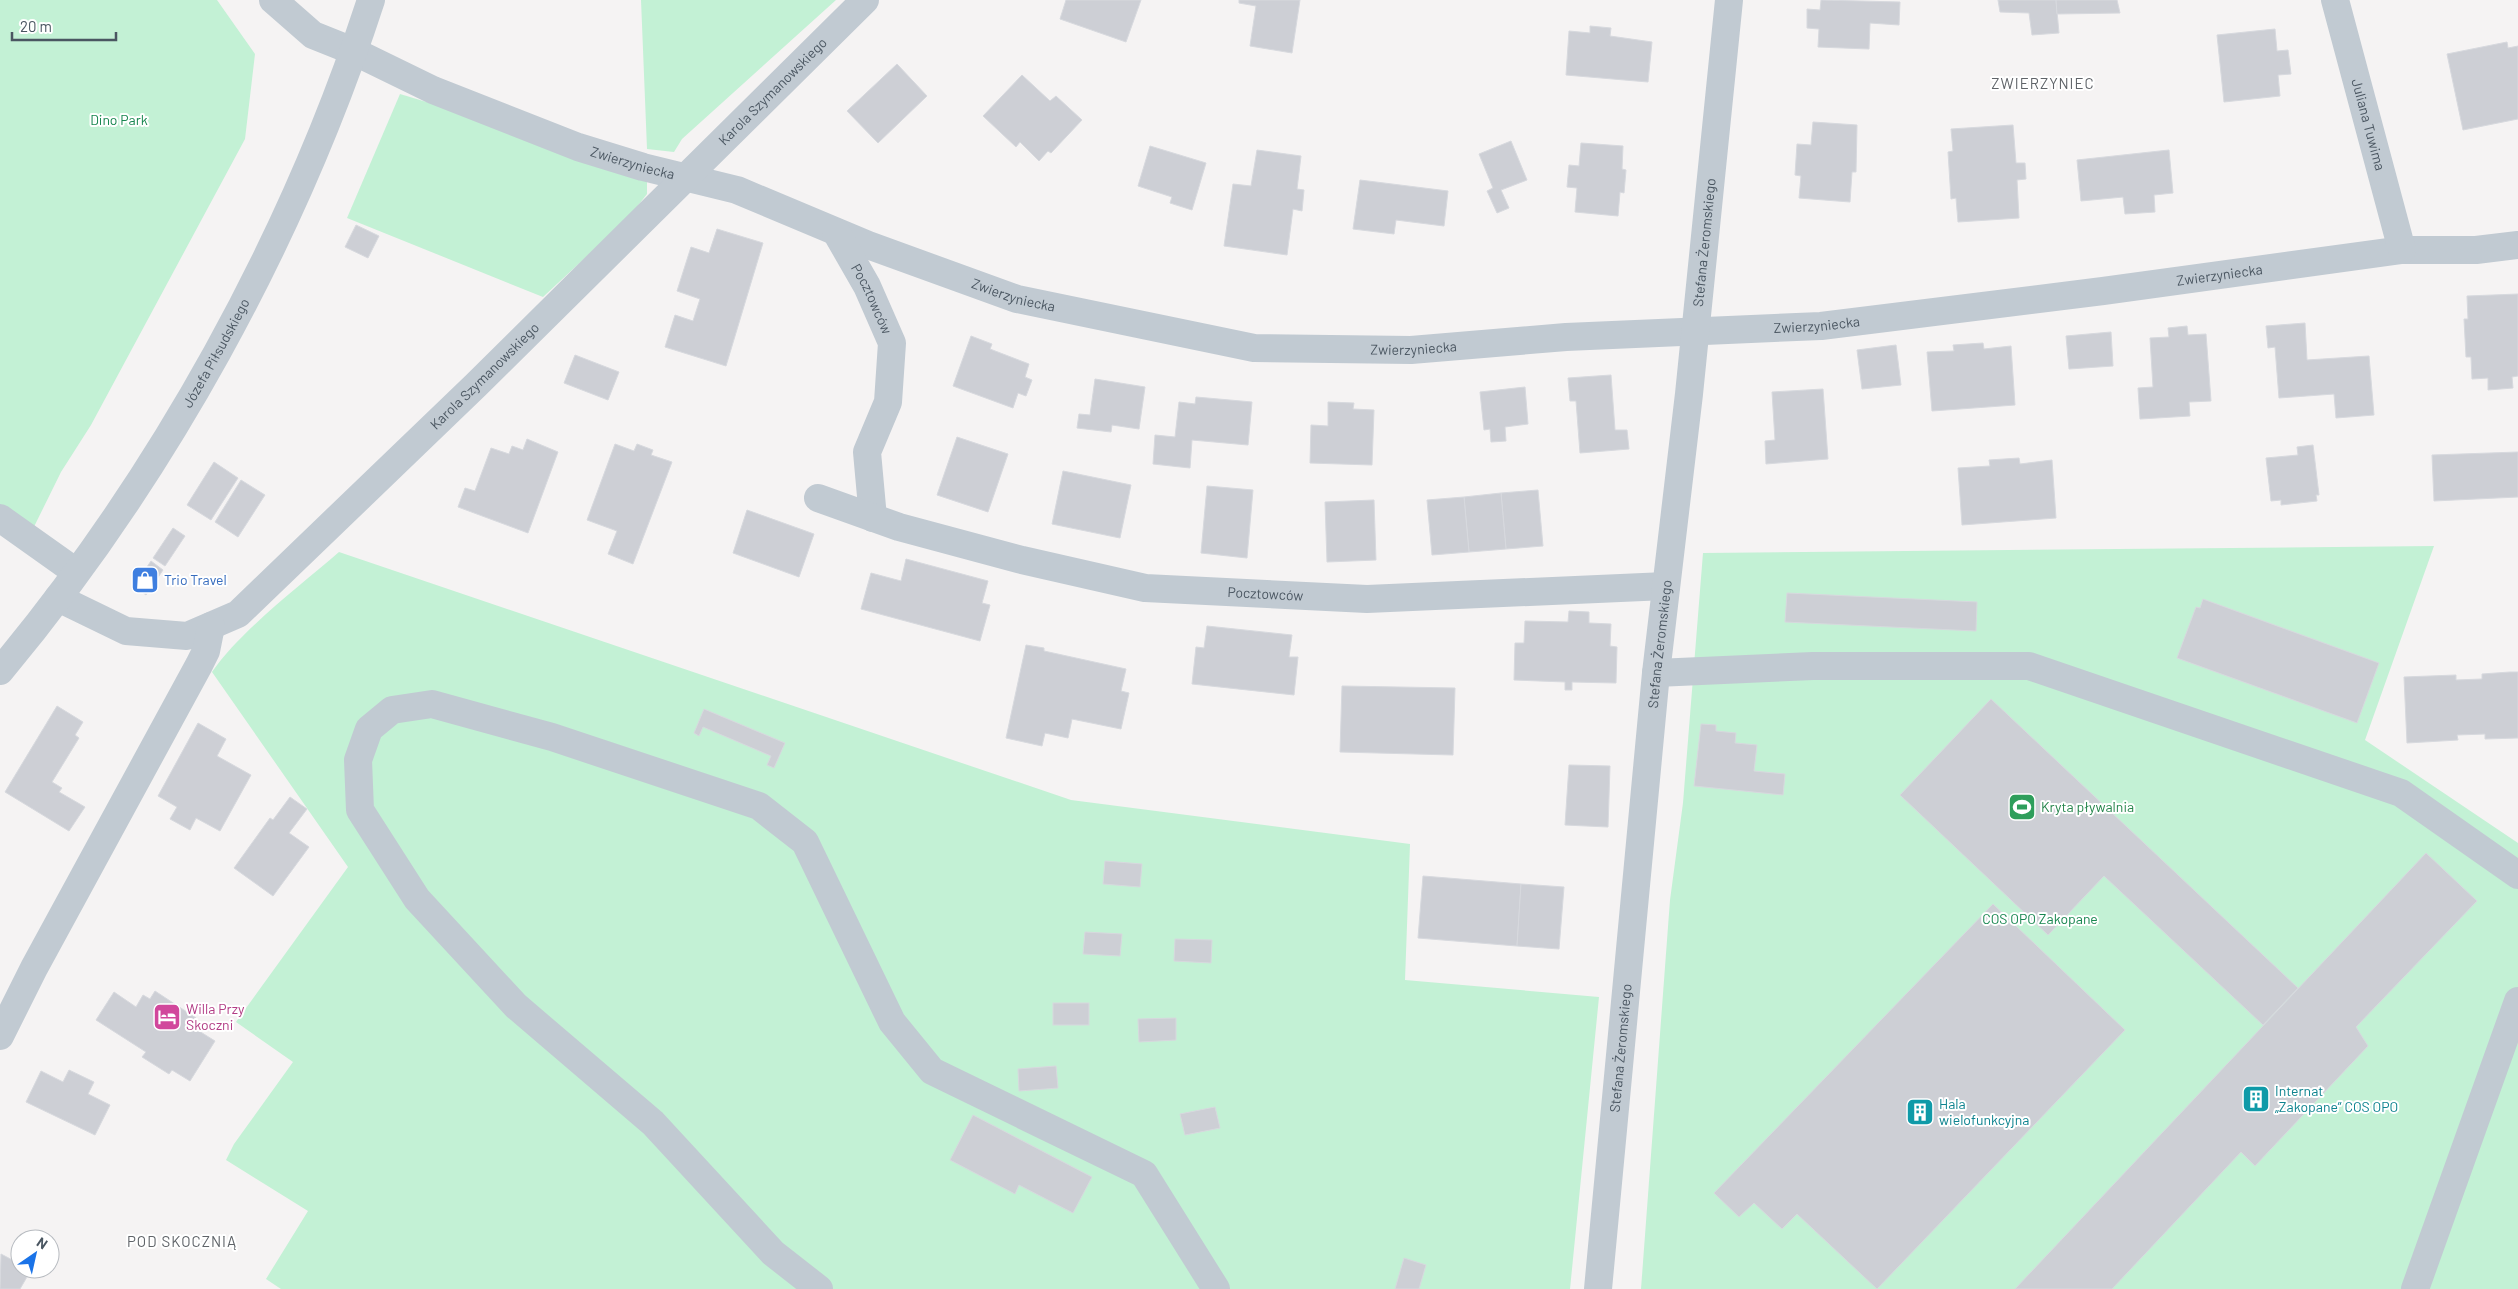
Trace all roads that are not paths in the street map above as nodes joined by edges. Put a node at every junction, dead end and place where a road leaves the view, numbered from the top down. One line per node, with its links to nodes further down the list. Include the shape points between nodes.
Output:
1 (273, 0): 6 (street, Zwierzyniecka, via 313,35)
2 (371, 0): 6 (street, Józefa Piłsudskiego)
3 (866, 0): 7 (street, Karola Szymanowskiego)
4 (1729, 0): 11 (street, Stefana Żeromskiego)
5 (2335, 0): 10 (street, Juliana Tuwima)
6 (353, 51): 7 (street, Zwierzyniecka, via 433,90 578,147 643,167); 15 (street, Józefa Piłsudskiego, via 296,193 227,332 137,484)
7 (688, 176): 8 (street, Zwierzyniecka, via 737,190); 18 (street, Karola Szymanowskiego, via 238,614)
8 (836, 232): 11 (street, Zwierzyniecka, via 1016,299 1254,348 1411,350); 14 (street, Pocztowców, via 867,286 892,343 888,402 867,452)
9 (2518, 244): 10 (street, Zwierzyniecka, via 2476,250)
10 (2402, 250): 11 (street, Zwierzyniecka, via 2103,292 1830,325)
11 (1696, 332): 16 (street, Stefana Żeromskiego)
12 (818, 498): 14 (street, Pocztowców)
13 (0, 518): 15 (street)
14 (873, 518): 16 (street, Pocztowców, via 1022,560 1145,588 1367,598)
15 (76, 572): 17 (street, Józefa Piłsudskiego)
16 (1666, 586): 20 (street, Stefana Żeromskiego)
17 (58, 598): 18 (street, Karola Szymanowskiego, via 126,631 187,636); 19 (street, Józefa Piłsudskiego)
18 (211, 626): 23 (street, via 199,666)
19 (0, 671)
20 (1656, 673): 21 (street, via 1813,666 2029,666 2401,793); 26 (street, Stefana Żeromskiego)
21 (2518, 874)
22 (2518, 1001): 27 (street)
23 (0, 1036)
24 (819, 1289): 25 (street, via 773,1253 652,1122 516,1006 417,899 360,810 358,760 370,729 392,710 432,704 552,737 758,806 805,842 892,1022 932,1071 1144,1174)
25 (1216, 1289)
26 (1598, 1289)
27 (2415, 1289)

